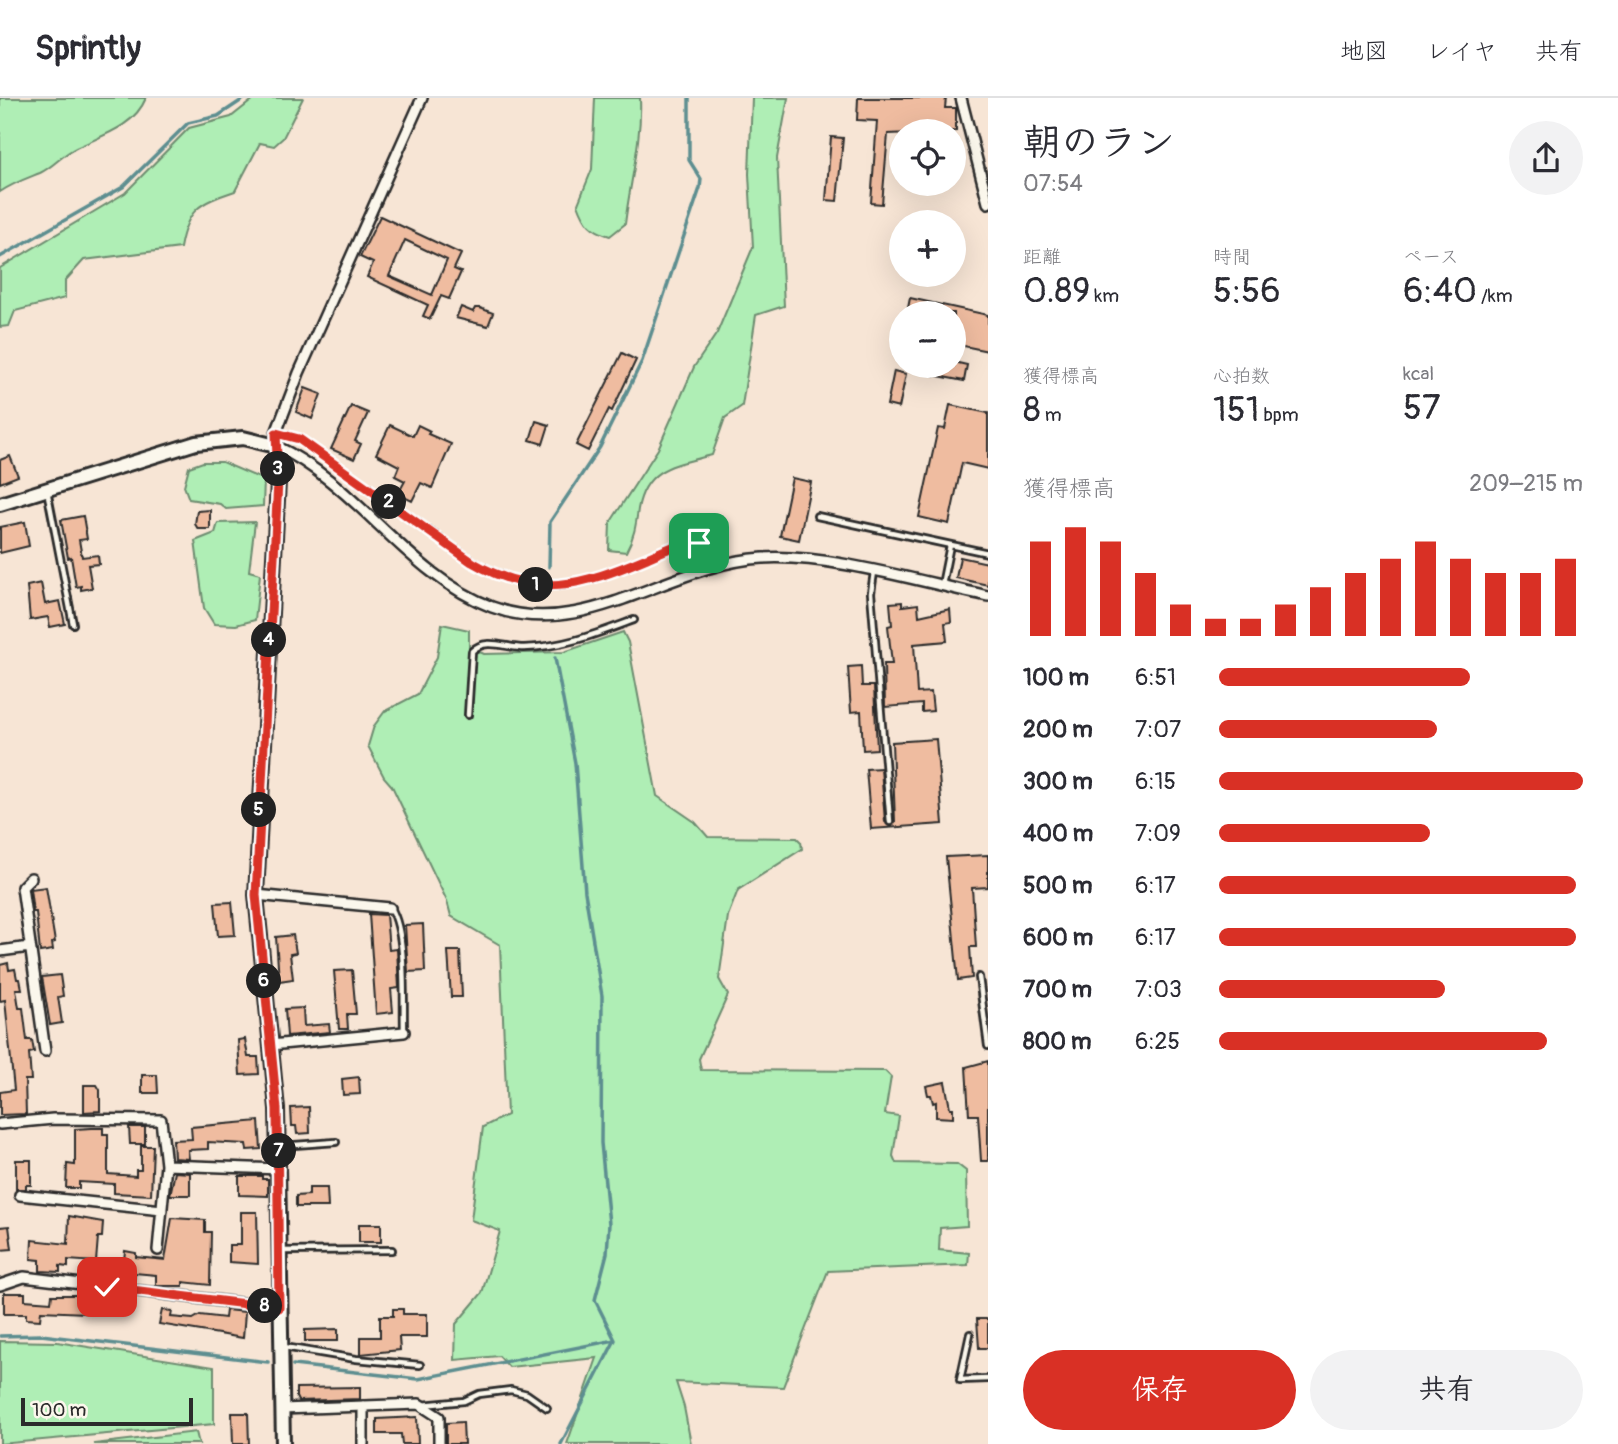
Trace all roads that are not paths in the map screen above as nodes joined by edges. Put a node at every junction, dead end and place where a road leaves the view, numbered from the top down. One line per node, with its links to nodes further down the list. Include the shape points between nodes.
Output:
1 (422, 98): 4 (street, via 299,373)
2 (961, 98): 3 (street)
3 (988, 203)
4 (276, 439): 5 (street, via 197,443); 10 (lane, via 299,439 472,562 516,583 568,585 598,579 691,542 707,551); 10 (street, via 320,470 435,574 492,607 545,615 597,610); 19 (street, via 278,482)
5 (47, 490): 6 (street); 15 (lane)
6 (0, 504)
7 (817, 516): 8 (lane)
8 (950, 545): 9 (lane); 12 (lane)
9 (988, 553)
10 (711, 566): 11 (street, via 799,558)
11 (874, 572): 12 (street); 17 (lane, via 871,593)
12 (941, 586): 13 (street)
13 (988, 596)
14 (634, 621): 16 (lane, via 569,644 478,645 472,651)
15 (73, 624)
16 (468, 715)
17 (890, 822)
18 (31, 878): 21 (street, via 22,887)
19 (256, 895): 20 (street); 25 (street)
20 (390, 908): 24 (lane, via 399,939)
21 (30, 947): 22 (street); 27 (street)
22 (0, 951)
23 (979, 977): 26 (lane)
24 (404, 1032): 25 (street)
25 (271, 1045): 30 (street)
26 (988, 1046)
27 (46, 1051)
28 (0, 1124): 31 (street, via 53,1119 161,1120)
29 (336, 1142): 30 (lane)
30 (278, 1146): 32 (street)
31 (166, 1165): 32 (street); 34 (street)
32 (279, 1169): 37 (street)
33 (20, 1195): 34 (street)
34 (162, 1210): 35 (street)
35 (158, 1250)
36 (392, 1250): 37 (lane)
37 (279, 1251): 39 (street)
38 (0, 1285): 39 (street, via 24,1277)
39 (279, 1308): 41 (street)
40 (970, 1334): 43 (lane, via 960,1380)
41 (280, 1346): 42 (lane); 47 (street)
42 (420, 1365)
43 (988, 1379)
44 (422, 1405): 45 (street); 46 (lane, via 511,1390 527,1394); 50 (street, via 439,1417)
45 (363, 1406): 47 (street); 49 (street)
46 (547, 1408)
47 (282, 1409): 48 (street)
48 (283, 1444)
49 (363, 1444)
50 (439, 1444)

